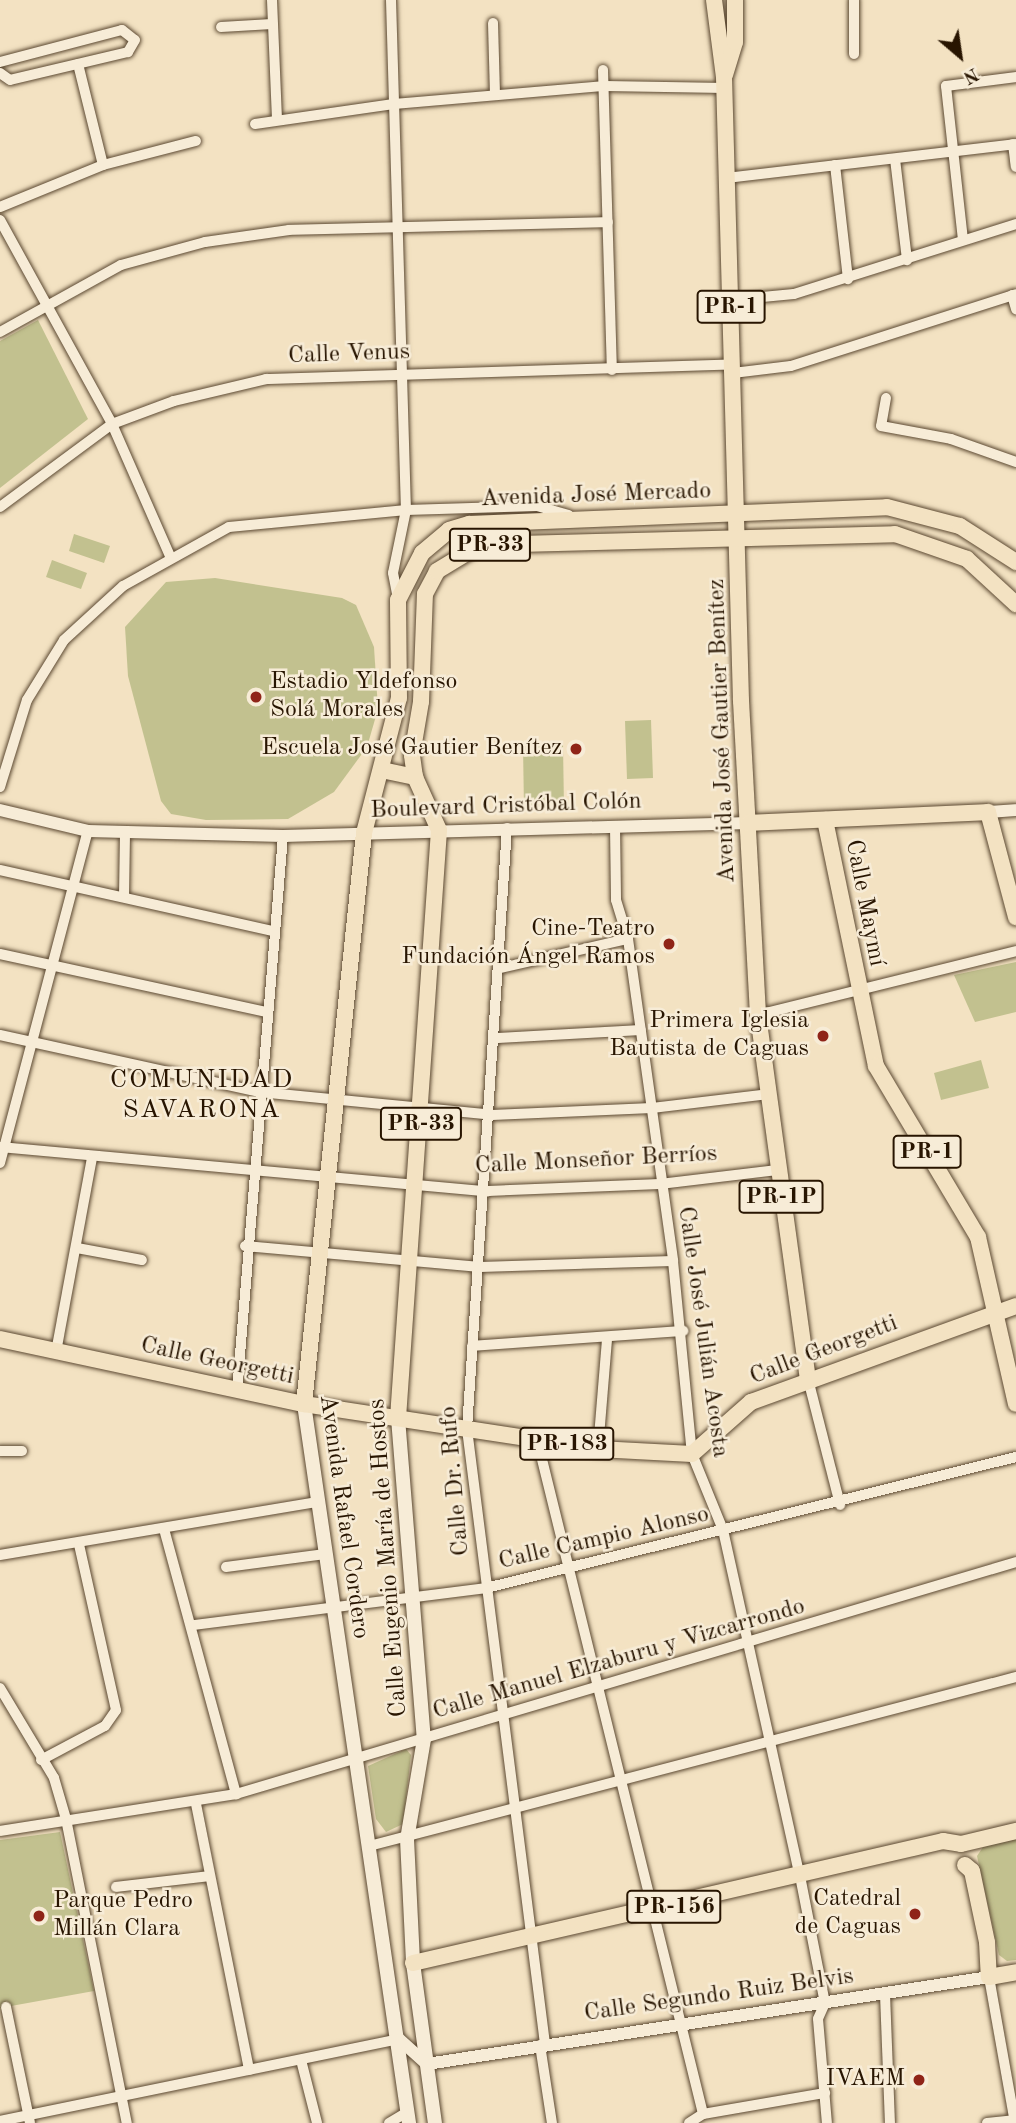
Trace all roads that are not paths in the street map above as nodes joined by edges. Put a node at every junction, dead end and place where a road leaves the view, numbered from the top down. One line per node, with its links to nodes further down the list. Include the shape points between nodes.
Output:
1 (272, 0): 7 (street)
2 (391, 0): 18 (street)
3 (714, 0): 15 (main road, Avenida José Gautier Benítez / PR-1)
4 (735, 0): 15 (main road, Avenida José Gautier Benítez / PR-1, via 735,42)
5 (854, 0): 9 (street)
6 (493, 23): 17 (street)
7 (272, 24): 8 (street); 19 (street)
8 (221, 27)
9 (854, 54)
10 (0, 62): 11 (street, via 122,30 135,40 128,52)
11 (78, 64): 13 (street, via 10,79); 25 (street)
12 (603, 70): 16 (street)
13 (0, 73)
14 (1016, 77): 23 (street, via 946,86)
15 (724, 82): 16 (street); 28 (main road, Avenida José Gautier Benítez / PR-1)
16 (605, 86): 17 (street); 31 (street)
17 (495, 95): 18 (street)
18 (394, 104): 19 (street); 33 (street)
19 (277, 117): 20 (street)
20 (256, 124)
21 (195, 141): 25 (street)
22 (1015, 144): 23 (street); 27 (street)
23 (954, 152): 24 (street); 34 (street)
24 (895, 159): 26 (street); 35 (street)
25 (103, 164): 29 (street)
26 (835, 165): 28 (street); 36 (street)
27 (1016, 167)
28 (727, 178): 38 (main road, Avenida José Gautier Benítez / PR-1)
29 (0, 207)
30 (0, 220): 39 (street)
31 (608, 222): 33 (street); 43 (street)
32 (1016, 224): 34 (street)
33 (397, 227): 39 (street, via 289,230 205,242 121,265); 44 (street)
34 (963, 240): 35 (street)
35 (907, 260): 36 (street)
36 (848, 279): 38 (street, via 794,294)
37 (1014, 294): 40 (street); 42 (street, Calle Venus, via 791,366)
38 (731, 300): 42 (main road, Avenida José Gautier Benítez / PR-1)
39 (48, 302): 41 (street); 46 (street)
40 (1016, 309)
41 (0, 332)
42 (733, 368): 43 (street, Calle Venus); 50 (main road, Avenida José Gautier Benítez / PR-1)
43 (612, 370): 44 (street, Calle Venus)
44 (403, 374): 46 (street, Calle Venus, via 266,379 174,401); 49 (street)
45 (886, 398): 47 (street, via 881,426 951,439)
46 (112, 424): 48 (street, Calle Venus); 53 (street)
47 (1016, 463)
48 (0, 507)
49 (406, 510): 51 (street, via 537,506); 53 (street, via 229,527); 55 (street, via 393,573)
50 (738, 513): 51 (main road, Avenida José Mercado / PR-33); 52 (main road, Avenida José Gautier Benítez / PR-1); 54 (main road, Avenida José Mercado / PR-33, via 887,507 960,526)
51 (584, 519): 55 (main road, Avenida José Mercado / PR-33, via 449,530 422,553)
52 (739, 538): 56 (main road, Avenida José Mercado / PR-33, via 895,534 967,559); 58 (main road, Avenida José Mercado / PR-33, via 480,545 462,552 437,571 425,594); 64 (main road, Avenida José Gautier Benítez / PR-1)
53 (170, 556): 59 (street, via 123,586 64,639 27,700)
54 (1016, 562)
55 (398, 600): 57 (main road, Avenida José Mercado / PR-33, via 399,698)
56 (1016, 604)
57 (382, 770): 58 (main road); 70 (main road, Avenida José Mercado / PR-33)
58 (415, 777): 67 (main road, Avenida José Mercado / PR-33)
59 (0, 788)
60 (0, 810): 68 (street, Boulevard Cristóbal Colón)
61 (1016, 810): 62 (street, Boulevard Cristóbal Colón)
62 (988, 812): 63 (main road, Boulevard Cristóbal Colón); 75 (main road)
63 (825, 820): 64 (main road, Boulevard Cristóbal Colón); 82 (main road, Calle Maymí / PR-1)
64 (750, 823): 65 (street, Boulevard Cristóbal Colón); 84 (main road, Avenida José Gautier Benítez / PR-1P)
65 (615, 826): 66 (street, Boulevard Cristóbal Colón); 77 (street, Calle José Julián Acosta, via 616,900)
66 (507, 828): 67 (street, Boulevard Cristóbal Colón); 81 (street, Calle Dr. Rufo)
67 (439, 830): 70 (street, Boulevard Cristóbal Colón); 92 (main road, Calle Eugenio María de Hostos / PR-33)
68 (88, 831): 69 (street, Boulevard Cristóbal Colón); 73 (street)
69 (125, 833): 71 (street, Boulevard Cristóbal Colón); 74 (street)
70 (364, 833): 71 (street, Boulevard Cristóbal Colón); 91 (main road, Avenida Rafael Cordero / PR-33)
71 (283, 836): 76 (street)
72 (0, 870): 73 (street)
73 (72, 887): 74 (street); 80 (street)
74 (124, 897): 76 (street)
75 (1016, 917)
76 (274, 931): 83 (street)
77 (628, 939): 81 (street); 85 (street, Calle José Julián Acosta)
78 (1016, 951): 82 (street)
79 (0, 954): 80 (street)
80 (51, 965): 83 (street); 88 (street)
81 (501, 968): 87 (street, Calle Dr. Rufo)
82 (858, 994): 84 (street); 112 (main road, PR-1, via 876,1066 978,1237)
83 (266, 1012): 89 (street)
84 (758, 1015): 90 (main road, Avenida José Gautier Benítez / PR-1P)
85 (641, 1030): 87 (street); 93 (street, Calle José Julián Acosta)
86 (0, 1035): 88 (street)
87 (498, 1038): 94 (street, Calle Dr. Rufo)
88 (31, 1042): 89 (street); 95 (street)
89 (259, 1092): 91 (street); 98 (street)
90 (769, 1094): 93 (street); 99 (main road, Avenida José Gautier Benítez / PR-1P)
91 (339, 1100): 92 (street); 100 (main road, Avenida Rafael Cordero / PR-33)
92 (423, 1108): 94 (street); 102 (main road, Calle Eugenio María de Hostos / PR-33)
93 (652, 1108): 94 (street); 101 (street, Calle José Julián Acosta)
94 (492, 1115): 103 (street, Calle Dr. Rufo)
95 (1, 1147): 96 (street, Calle Monseñor Berríos); 97 (street)
96 (92, 1157): 98 (street, Calle Monseñor Berríos); 105 (street)
97 (0, 1163)
98 (252, 1170): 100 (street, Calle Monseñor Berríos); 104 (street)
99 (777, 1170): 101 (street, Calle Monseñor Berríos); 118 (main road, Avenida José Gautier Benítez / PR-1P)
100 (332, 1177): 102 (street, Calle Monseñor Berríos); 106 (main road, Avenida Rafael Cordero / PR-33)
101 (660, 1184): 103 (street, Calle Monseñor Berríos); 109 (street, Calle José Julián Acosta)
102 (417, 1185): 103 (street, Calle Monseñor Berríos); 108 (main road, Calle Eugenio María de Hostos / PR-33)
103 (488, 1191): 110 (street, Calle Dr. Rufo)
104 (245, 1246): 106 (street); 119 (street)
105 (77, 1248): 107 (street); 117 (street)
106 (323, 1254): 108 (street); 120 (main road, Avenida Rafael Cordero / PR-33, via 301,1386)
107 (142, 1260)
108 (411, 1260): 110 (street); 122 (main road, Calle Eugenio María de Hostos / PR-33)
109 (673, 1261): 110 (street); 113 (street, Calle José Julián Acosta)
110 (480, 1267): 116 (street, Calle Dr. Rufo)
111 (1016, 1306): 112 (main road, Calle Georgetti)
112 (997, 1310): 118 (main road, Calle Georgetti); 121 (main road, PR-1)
113 (682, 1331): 115 (street); 128 (street, Calle José Julián Acosta)
114 (0, 1339): 117 (main road, Calle Georgetti / PR-183)
115 (607, 1339): 116 (street); 125 (street)
116 (472, 1346): 123 (street, Calle Dr. Rufo)
117 (56, 1352): 119 (main road, Calle Georgetti / PR-183)
118 (808, 1379): 128 (main road, Calle Georgetti, via 751,1402); 131 (street)
119 (237, 1391): 120 (main road, Calle Georgetti / PR-183)
120 (304, 1404): 122 (main road, Calle Georgetti / PR-183); 130 (main road, Avenida Rafael Cordero)
121 (1016, 1405)
122 (398, 1418): 123 (main road, Calle Georgetti / PR-183); 141 (main road, Calle Eugenio María de Hostos)
123 (467, 1429): 124 (main road, Calle Georgetti / PR-183); 140 (street, Calle Dr. Rufo)
124 (537, 1439): 125 (main road, Calle Georgetti / PR-183); 139 (street)
125 (598, 1449): 128 (main road, Calle Georgetti / PR-183)
126 (0, 1451): 127 (street)
127 (22, 1451)
128 (692, 1454): 133 (street, Calle José Julián Acosta)
129 (1016, 1457): 131 (street, Calle Campio Alonso)
130 (318, 1502): 132 (street); 135 (main road, Avenida Rafael Cordero)
131 (839, 1505): 133 (street, Calle Campio Alonso)
132 (164, 1528): 134 (street); 143 (street)
133 (722, 1533): 139 (street, Calle Campio Alonso); 144 (street, Calle José Julián Acosta)
134 (79, 1544): 136 (street); 152 (street, via 116,1710 105,1726)
135 (325, 1554): 138 (street); 142 (main road, Avenida Rafael Cordero)
136 (0, 1555)
137 (1016, 1562): 144 (street, Calle Manuel Elzaburu y Vizcarrondo)
138 (226, 1567)
139 (567, 1570): 140 (street, Calle Campio Alonso); 146 (street)
140 (486, 1588): 141 (street, Calle Campio Alonso); 148 (street, Calle Dr. Rufo)
141 (411, 1597): 142 (street, Calle Campio Alonso); 149 (main road, Calle Eugenio María de Hostos)
142 (332, 1607): 143 (street, Calle Campio Alonso); 151 (main road, Avenida Rafael Cordero)
143 (194, 1625): 154 (street)
144 (747, 1643): 146 (street, Calle Manuel Elzaburu y Vizcarrondo); 150 (street, Calle José Julián Acosta)
145 (1016, 1677): 150 (street)
146 (597, 1687): 148 (street, Calle Manuel Elzaburu y Vizcarrondo); 153 (street)
147 (0, 1688): 152 (street)
148 (503, 1716): 149 (street, Calle Manuel Elzaburu y Vizcarrondo); 156 (street, Calle Dr. Rufo)
149 (424, 1739): 151 (street, Calle Manuel Elzaburu y Vizcarrondo); 160 (main road)
150 (769, 1742): 153 (street); 164 (street, Calle José Julián Acosta)
151 (358, 1758): 154 (street, Calle Manuel Elzaburu y Vizcarrondo); 161 (main road, Avenida Rafael Cordero)
152 (41, 1760): 157 (street)
153 (621, 1784): 156 (street); 166 (street)
154 (236, 1794): 155 (street, Calle Manuel Elzaburu y Vizcarrondo)
155 (196, 1804): 157 (street, Calle Manuel Elzaburu y Vizcarrondo); 163 (street)
156 (516, 1811): 160 (street); 167 (street, Calle Dr. Rufo)
157 (66, 1819): 158 (street, Calle Manuel Elzaburu y Vizcarrondo); 181 (street)
158 (0, 1831)
159 (1016, 1831): 162 (main road)
160 (407, 1839): 161 (street); 168 (main road)
161 (373, 1844): 175 (main road, Avenida Rafael Cordero)
162 (961, 1844): 164 (main road, PR-156, via 943,1841); 170 (main road, via 975,1908 977,1943 985,1950)
163 (209, 1876): 165 (street); 179 (street)
164 (800, 1876): 166 (main road, PR-156); 172 (street, Calle José Julián Acosta)
165 (116, 1887)
166 (653, 1912): 167 (main road, PR-156); 174 (street)
167 (530, 1941): 168 (main road, PR-156); 176 (street, Calle Dr. Rufo)
168 (413, 1963): 178 (main road)
169 (1016, 1972): 170 (main road, Calle Segundo Ruiz Belvis)
170 (989, 1977): 171 (street, Calle Segundo Ruiz Belvis); 186 (street)
171 (885, 1994): 172 (street, Calle Segundo Ruiz Belvis); 194 (street)
172 (825, 2003): 174 (street, Calle Segundo Ruiz Belvis); 180 (street, Calle José Julián Acosta, via 818,2019)
173 (5, 2007): 184 (street)
174 (682, 2025): 176 (street, Calle Segundo Ruiz Belvis); 182 (street)
175 (400, 2039): 177 (street); 178 (street); 183 (main road, Avenida Rafael Cordero)
176 (543, 2045): 178 (street, Calle Segundo Ruiz Belvis); 191 (street, Calle Dr. Rufo)
177 (301, 2060): 179 (street); 188 (street)
178 (427, 2064): 190 (main road)
179 (249, 2070): 181 (street)
180 (825, 2093): 182 (street); 193 (street, Calle José Julián Acosta)
181 (121, 2098): 184 (street); 187 (street)
182 (702, 2114): 192 (street)
183 (408, 2118): 189 (street)
184 (29, 2119): 185 (street)
185 (0, 2121)
186 (1015, 2121): 195 (street)
187 (127, 2123)
188 (317, 2123)
189 (389, 2123)
190 (435, 2123)
191 (552, 2123)
192 (689, 2123)
193 (827, 2123)
194 (890, 2123)
195 (987, 2123)

